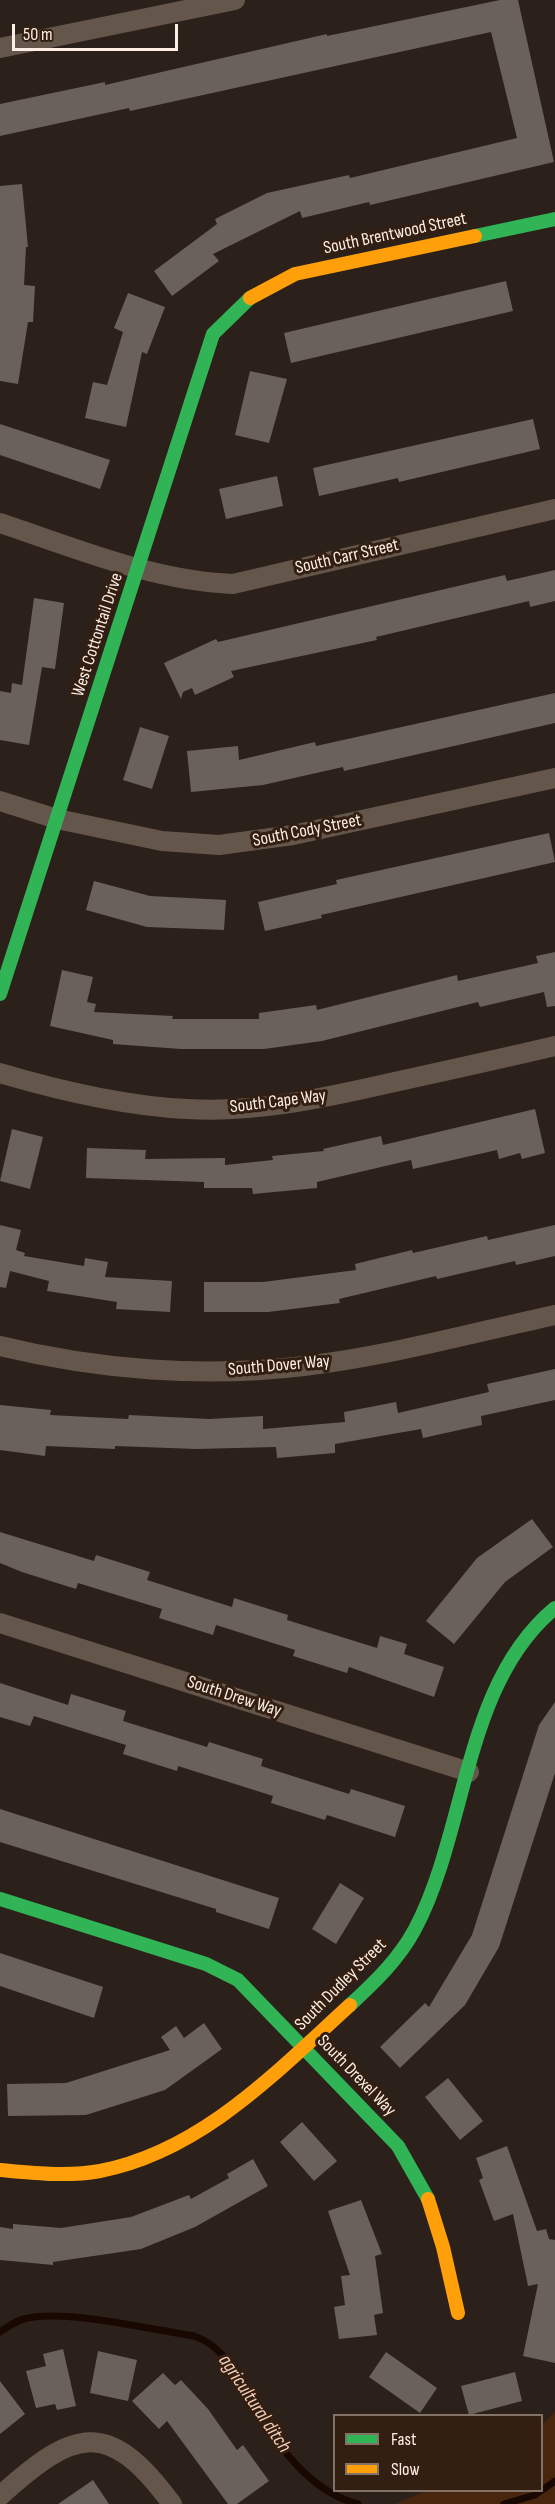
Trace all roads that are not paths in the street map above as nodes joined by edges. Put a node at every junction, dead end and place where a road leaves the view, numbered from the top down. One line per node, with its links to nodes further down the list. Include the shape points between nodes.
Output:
1 (235, 0): 2 (street)
2 (0, 48)
3 (555, 219): 4 (street, South Brentwood Street, via 295,273)
4 (249, 299): 7 (street, West Cottontail Drive, via 213,334)
5 (555, 509): 7 (street, South Carr Street, via 232,584 203,583)
6 (0, 523): 7 (street, South Carr Street)
7 (138, 568): 10 (street, West Cottontail Drive)
8 (555, 778): 10 (street, South Cody Street, via 294,836 238,844 186,844)
9 (0, 801): 10 (street, South Cody Street)
10 (57, 819): 11 (street, West Cottontail Drive)
11 (0, 994)
12 (555, 1046): 13 (street, South Cape Way, via 333,1096 233,1109 145,1106)
13 (0, 1073)
14 (555, 1315): 15 (street, South Dover Way, via 345,1360 260,1371 115,1366)
15 (0, 1346)
16 (555, 1608): 18 (street, South Dudley Street, via 531,1629 505,1667)
17 (0, 1623): 18 (street, South Drew Way)
18 (469, 1772): 20 (street, South Dudley Street, via 426,1904 411,1937 377,1980)
19 (0, 1899): 20 (street, South Drexel Way, via 221,1971 243,1984)
20 (303, 2048): 21 (street, South Dudley Street, via 228,2114 159,2153 92,2172 40,2175); 22 (street, South Drexel Way, via 398,2146 414,2168 436,2216)
21 (0, 2170)
22 (458, 2313)
23 (0, 2496): 24 (street, via 56,2451 76,2444 103,2444 116,2447 137,2461)
24 (172, 2504)

